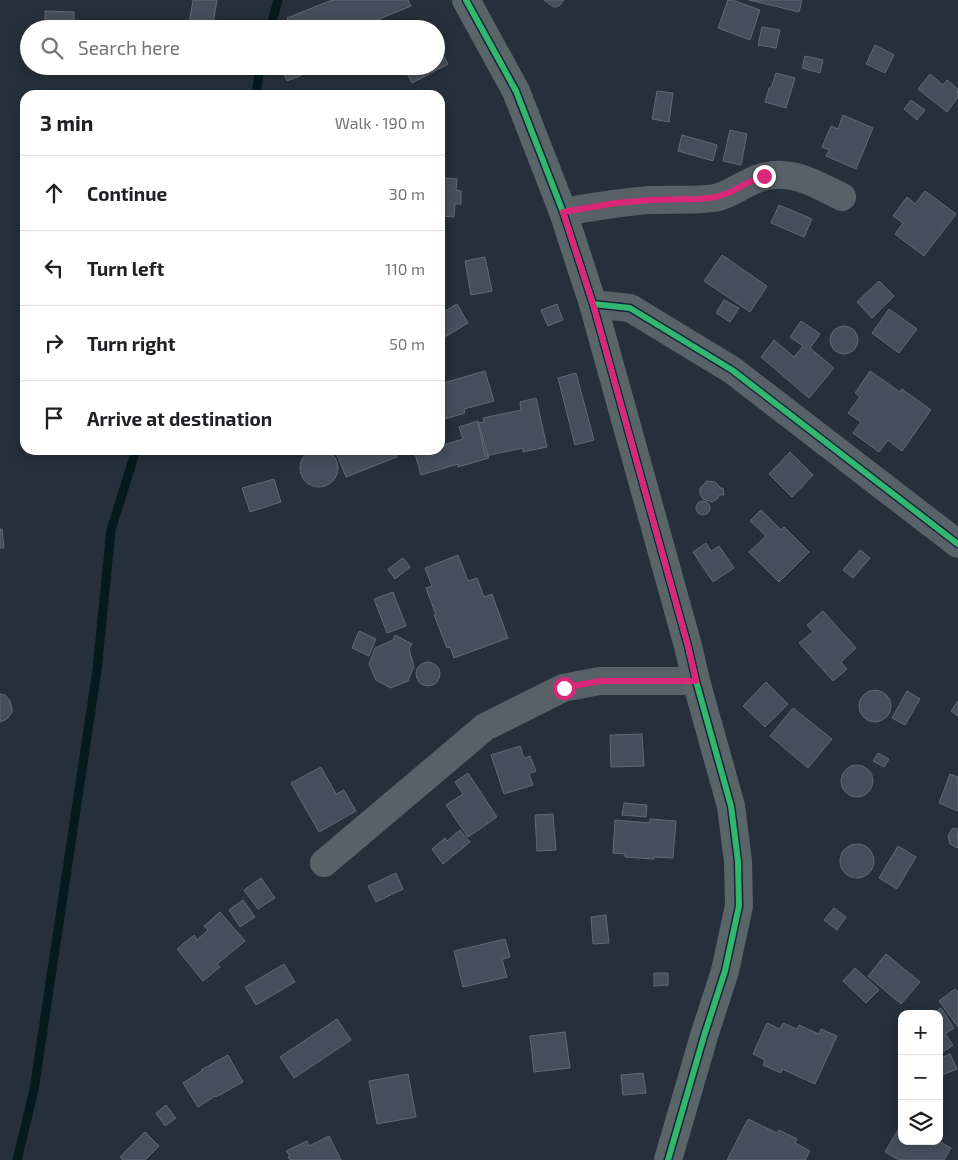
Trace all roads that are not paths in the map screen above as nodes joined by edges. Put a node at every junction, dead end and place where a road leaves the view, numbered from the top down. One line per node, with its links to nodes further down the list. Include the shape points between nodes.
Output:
1 (466, 0): 3 (street, via 516,91)
2 (842, 197): 3 (street, via 783,174 764,176 716,197 616,203)
3 (563, 212): 4 (street)
4 (593, 304): 5 (street, via 630,308 732,370); 6 (street)
5 (958, 544)
6 (696, 681): 7 (street, via 599,681 564,688 485,728); 8 (street, via 731,806 738,861 739,906 725,971)
7 (324, 863)
8 (668, 1160)

